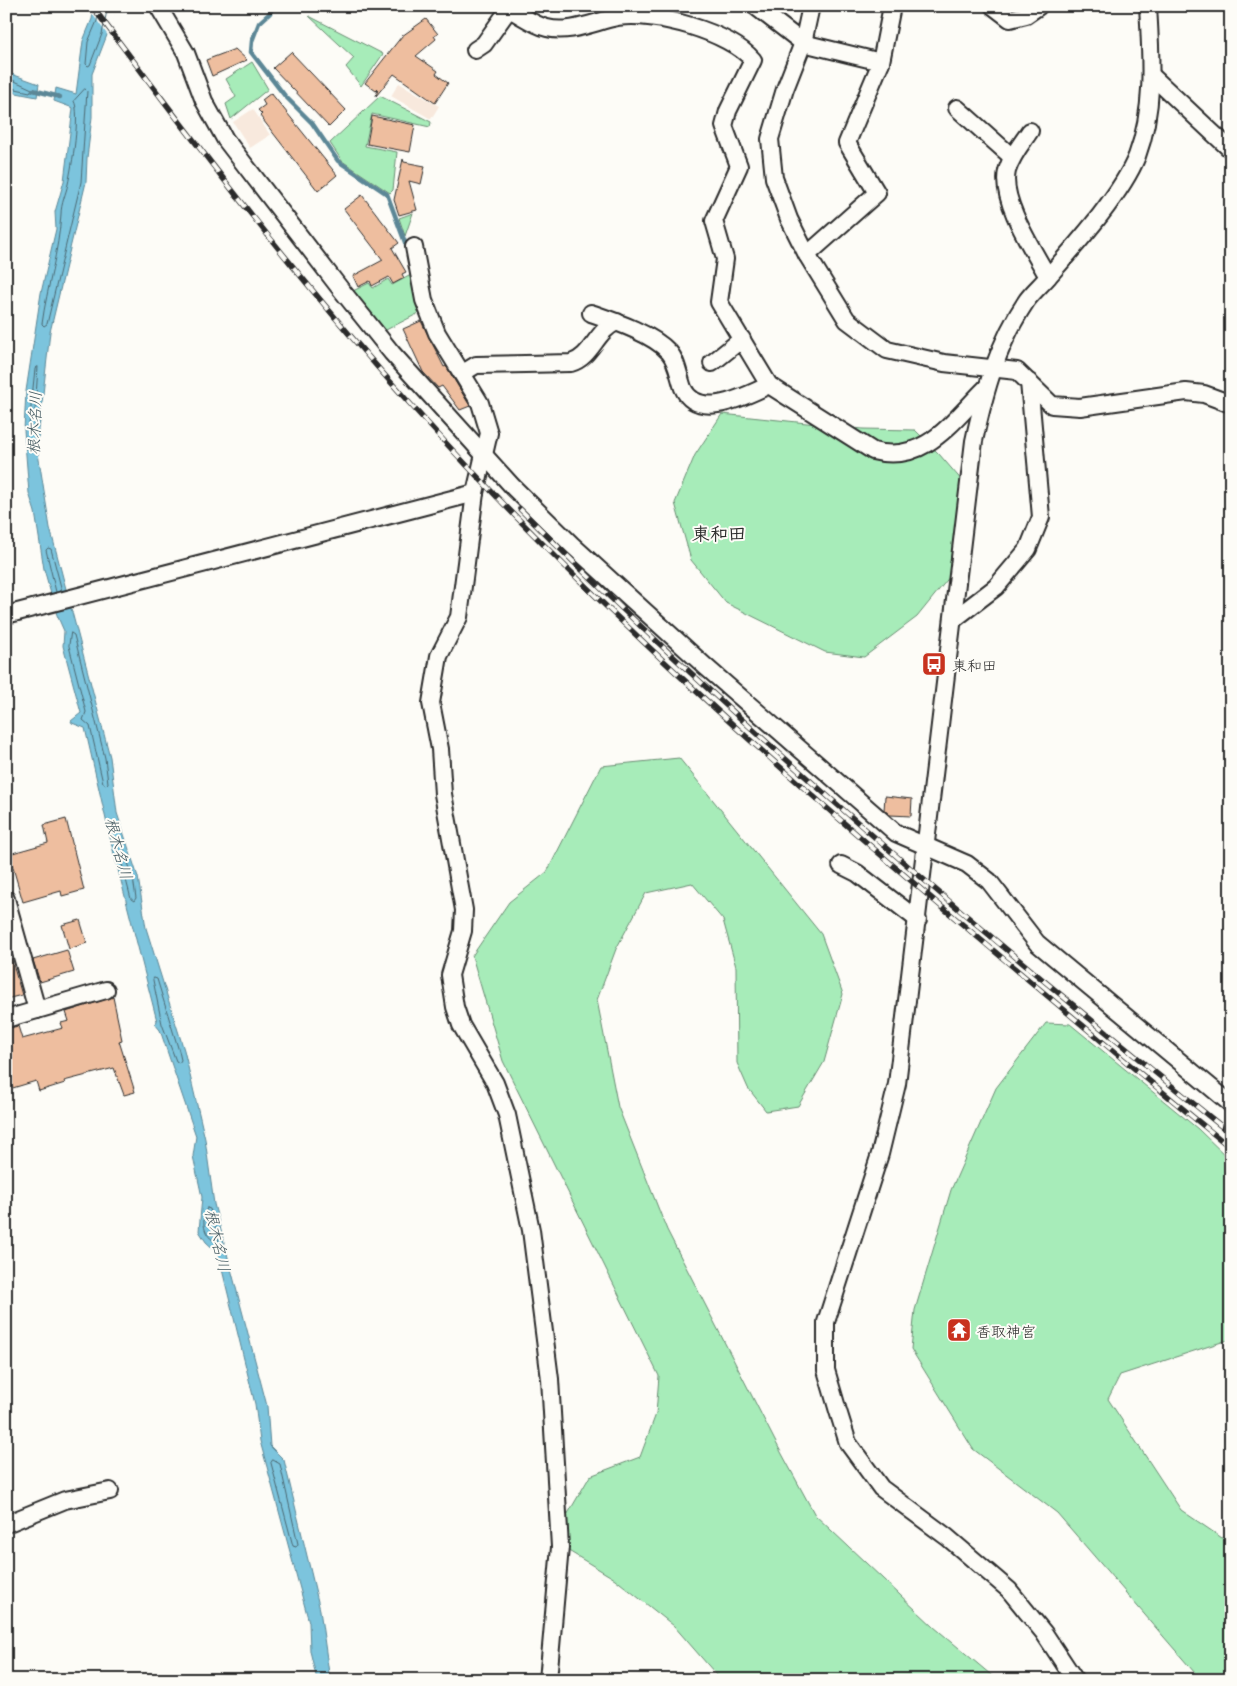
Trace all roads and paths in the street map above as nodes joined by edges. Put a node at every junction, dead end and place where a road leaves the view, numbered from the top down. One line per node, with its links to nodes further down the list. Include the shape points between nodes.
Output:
1 (158, 6): 30 (street, via 186,53 204,101 225,139 392,353)
2 (755, 6): 9 (street)
3 (811, 6): 9 (street)
4 (892, 6): 11 (street)
5 (993, 6): 6 (street, via 1010,19 1026,15)
6 (1039, 6)
7 (1148, 6): 12 (street)
8 (510, 8): 10 (street, via 484,44); 22 (street, via 547,28 570,28 628,16 674,21 713,34 753,60 728,110 724,126 739,166 714,222 725,259 719,302)
9 (803, 43): 11 (street); 18 (street, via 770,139 774,178)
10 (475, 50)
11 (881, 62): 18 (street, via 848,143 877,193)
12 (1152, 76): 15 (street); 19 (street, via 1147,121 1128,176)
13 (957, 108): 16 (street)
14 (1030, 131): 16 (street)
15 (1231, 150)
16 (1012, 157): 19 (street, via 1005,181 1010,198 1017,219)
17 (414, 247): 25 (street, via 424,300 437,333)
18 (807, 255): 24 (street, via 848,320 887,350 944,363)
19 (1048, 277): 24 (street, via 1028,299 1006,335)
20 (591, 313): 21 (street)
21 (617, 322): 25 (street, via 603,331 580,361 476,366); 27 (street, via 671,354 684,390 701,403 733,401)
22 (742, 339): 23 (street); 27 (street)
23 (712, 363)
24 (992, 367): 26 (street, via 1017,371); 28 (street)
25 (463, 373): 30 (street, via 480,403 490,433)
26 (1029, 382): 29 (street, via 1052,404 1080,407 1186,392 1204,394); 33 (street, via 1041,517 1028,549 998,584)
27 (769, 385): 28 (street, via 873,451 886,455 904,454 930,443)
28 (986, 388): 33 (street, via 974,441)
29 (1231, 404)
30 (486, 457): 31 (street); 34 (street, via 572,545 706,667 896,833)
31 (475, 493): 32 (street); 44 (street, via 458,617 439,656 431,703 464,910 450,975 454,1007 461,1026 495,1082 508,1115 532,1230 550,1379 560,1547)
32 (6, 615)
33 (952, 620): 34 (street)
34 (925, 846): 37 (street); 41 (street, via 967,864 989,881 1037,942)
35 (841, 865): 37 (street, via 857,873)
36 (6, 899): 39 (street)
37 (918, 920): 45 (street, via 897,1084 880,1154 826,1322 826,1370 848,1443 881,1488 947,1537 1008,1590 1044,1634)
38 (106, 990): 39 (street)
39 (37, 1010): 40 (street)
40 (6, 1019)
41 (1231, 1104)
42 (110, 1491): 43 (street, via 65,1500)
43 (6, 1524)
44 (548, 1680)
45 (1075, 1680)

